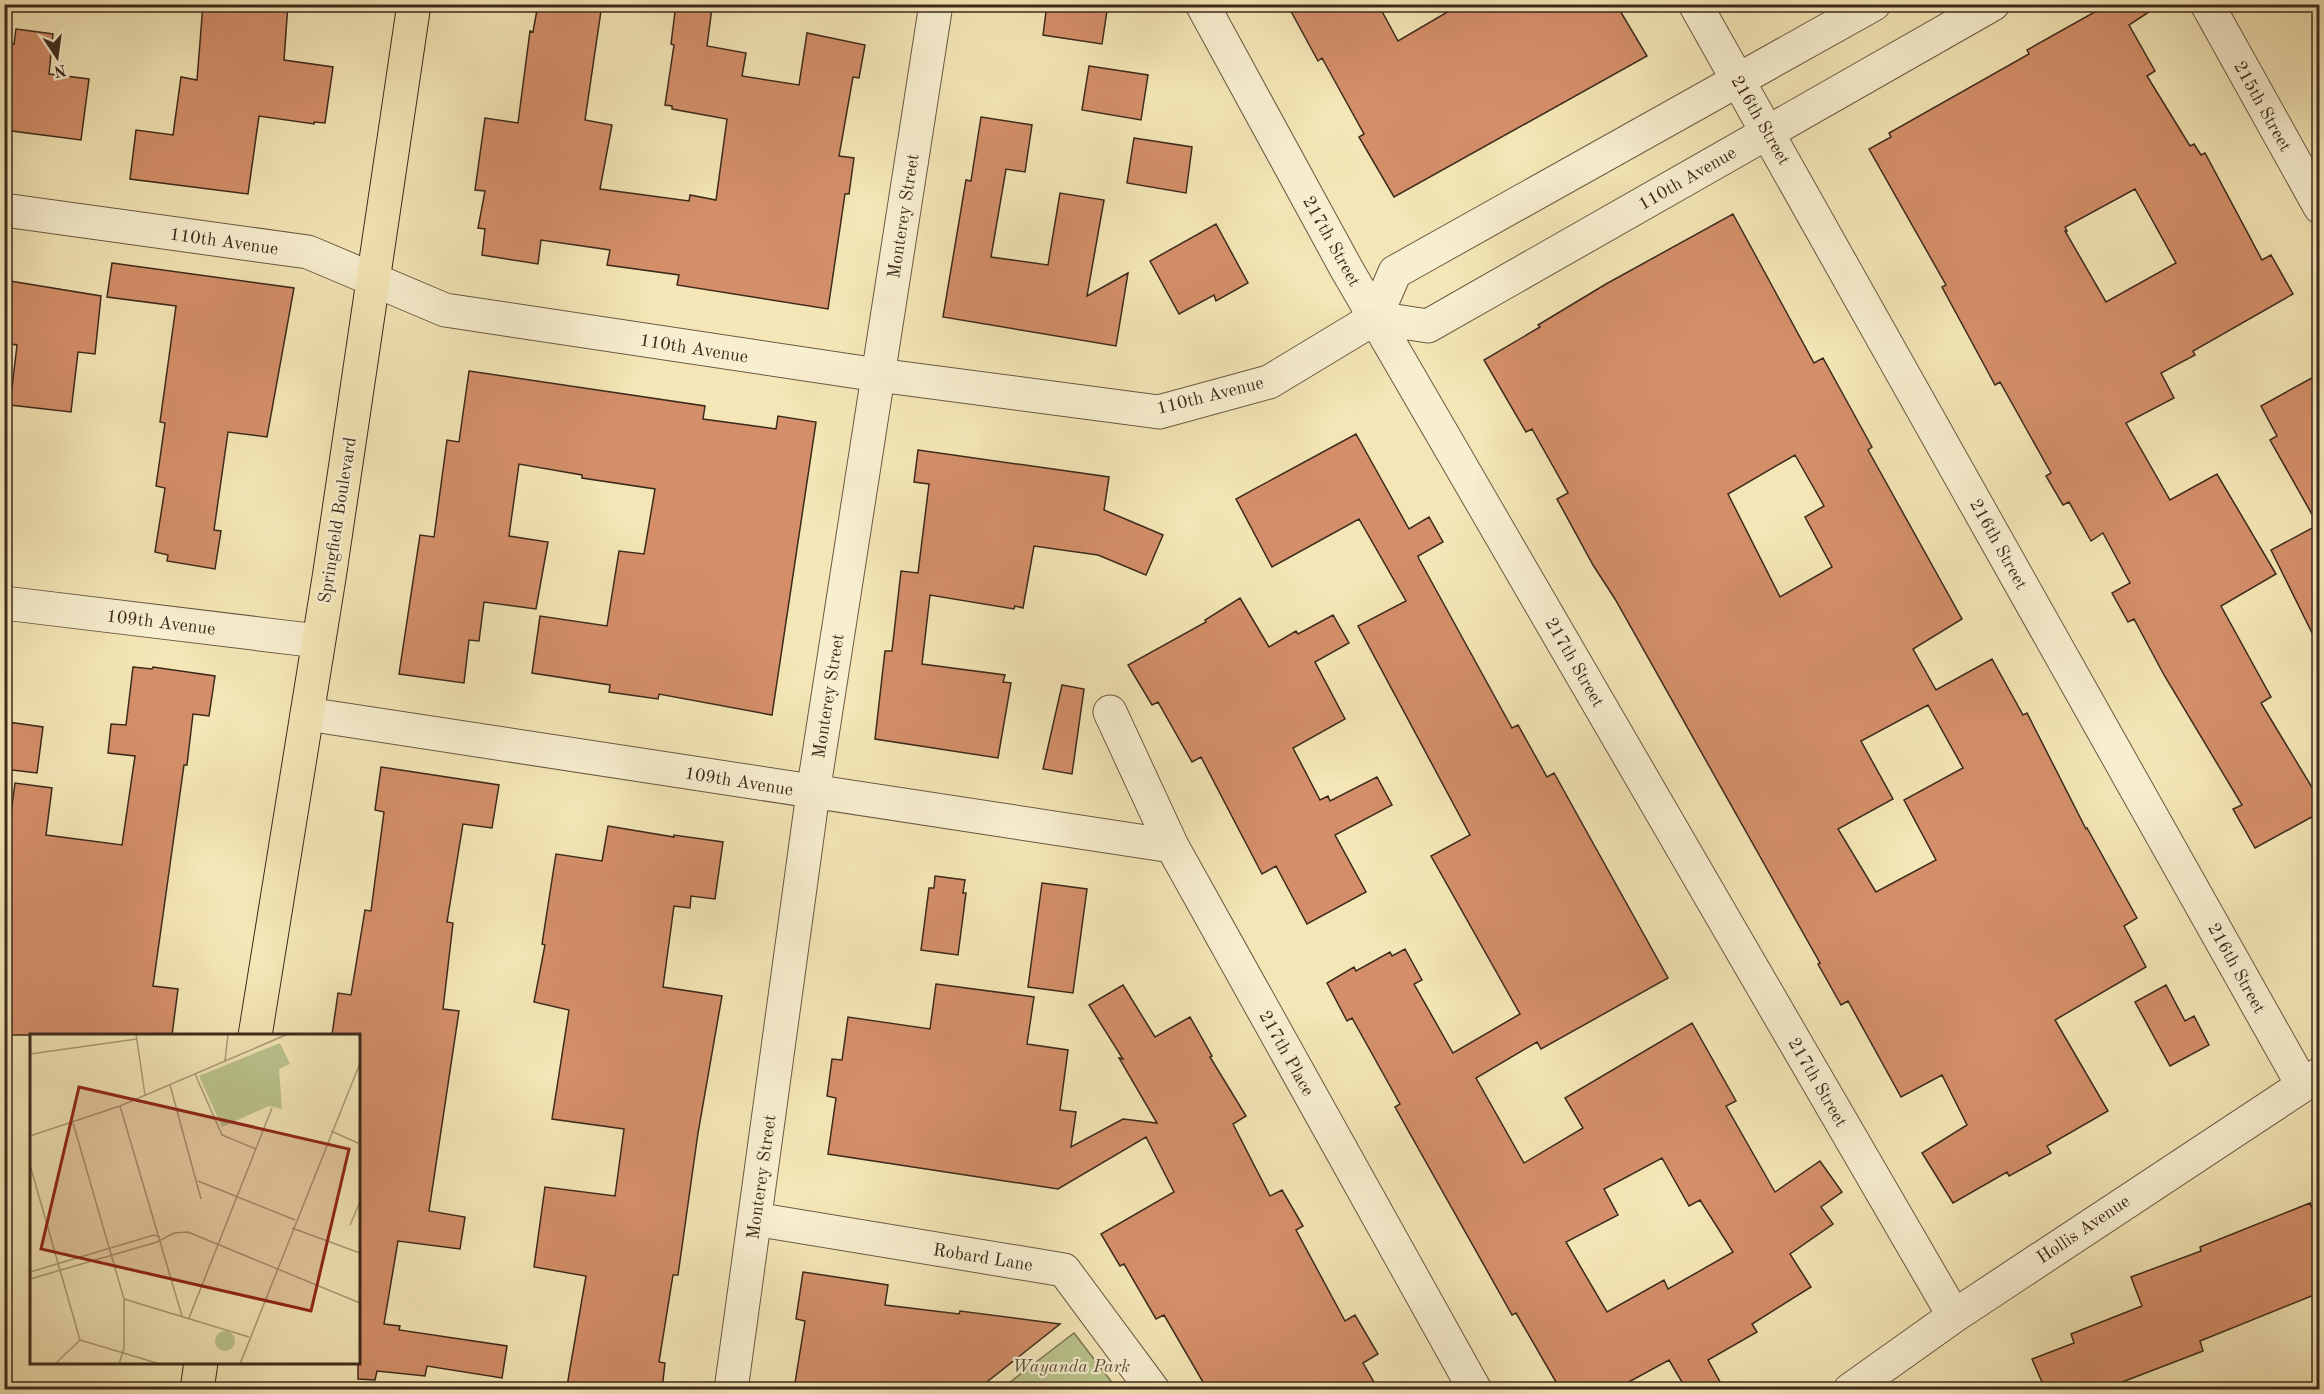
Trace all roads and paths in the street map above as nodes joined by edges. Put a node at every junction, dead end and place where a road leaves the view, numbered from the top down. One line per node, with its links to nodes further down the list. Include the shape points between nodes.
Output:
1 (414, 4): 12 (main road, Springfield Boulevard)
2 (936, 4): 14 (street, Monterey Street)
3 (1202, 4): 13 (street, 217th Street)
4 (1695, 4): 8 (street, 216th Street)
5 (1874, 4): 8 (street)
6 (1993, 4): 9 (street, 110th Avenue)
7 (2207, 4): 10 (street, 215th Street)
8 (1738, 81): 9 (street, 216th Street); 13 (street, via 1395,272)
9 (1768, 131): 13 (street, 110th Avenue, via 1428,326); 22 (street, 216th Street)
10 (2319, 207)
11 (4, 210): 12 (street, 110th Avenue, via 308,252)
12 (374, 280): 14 (street, 110th Avenue, via 445,310); 16 (main road, Springfield Boulevard)
13 (1375, 318): 14 (street, 110th Avenue, via 1269,382 1159,412); 24 (street, 217th Street)
14 (878, 375): 19 (street, Monterey Street)
15 (4, 603): 16 (street, 109th Avenue)
16 (318, 641): 18 (main road, Springfield Boulevard)
17 (1110, 712): 20 (street, 217th Place)
18 (307, 714): 19 (street, 109th Avenue); 21 (main road, Springfield Boulevard)
19 (813, 793): 20 (street, 109th Avenue); 23 (street, Monterey Street)
20 (1172, 846): 29 (street, 217th Place)
21 (255, 1034)
22 (2311, 1079): 24 (street, Hollis Avenue)
23 (755, 1219): 27 (street, Monterey Street); 28 (street, Robard Lane, via 1065,1270)
24 (1954, 1316): 30 (street, Hollis Avenue)
25 (201, 1364): 26 (main road)
26 (197, 1389)
27 (730, 1389)
28 (1153, 1389)
29 (1475, 1389)
30 (1850, 1389)

